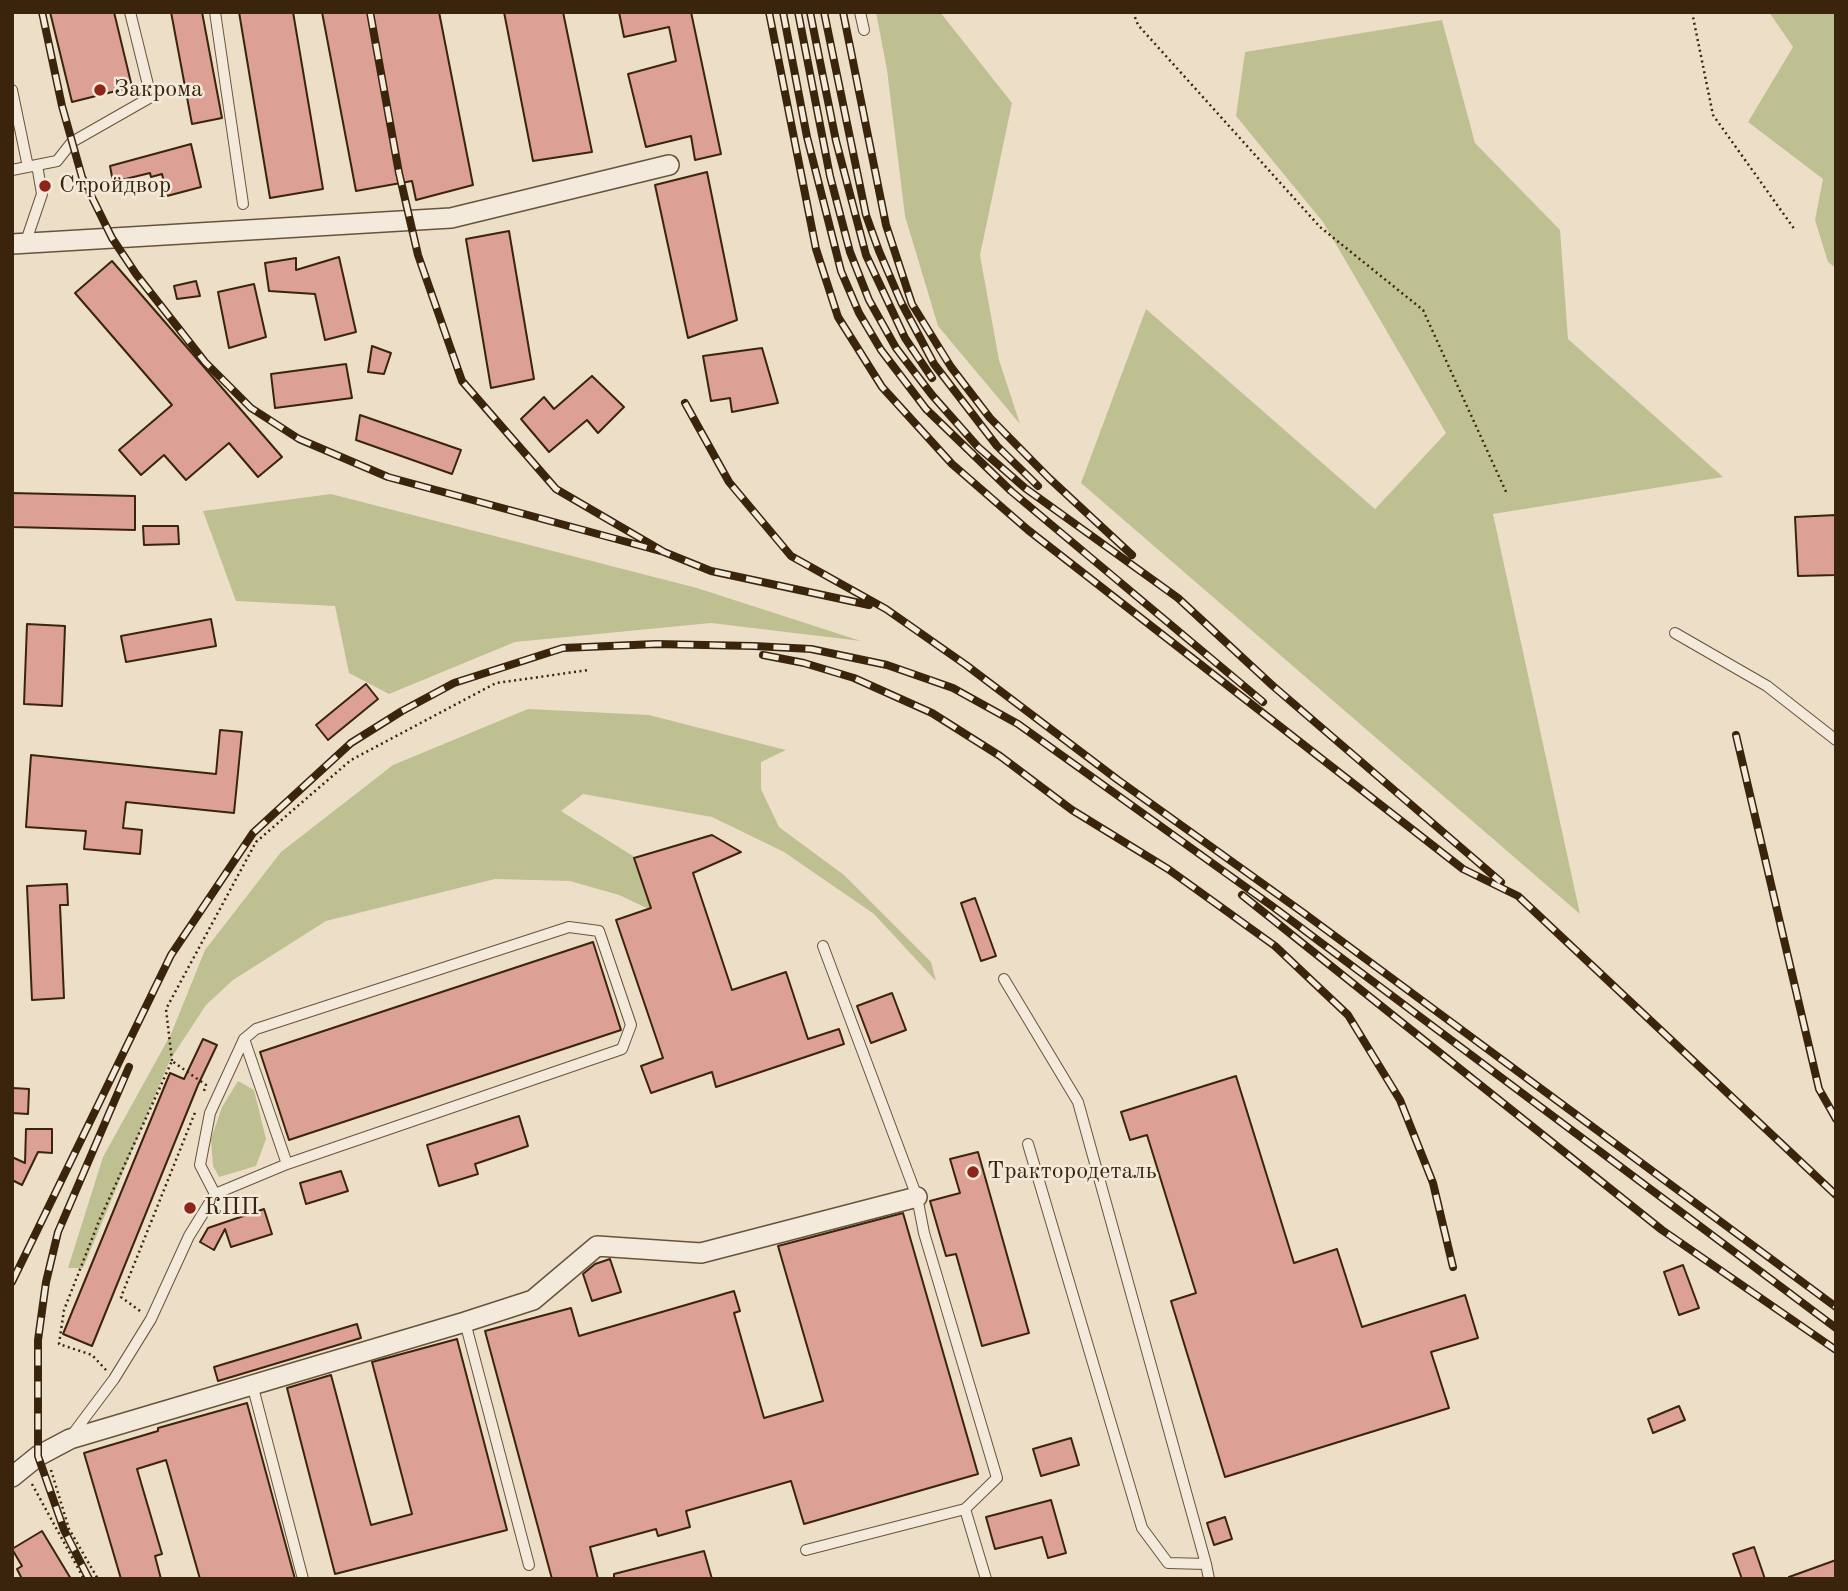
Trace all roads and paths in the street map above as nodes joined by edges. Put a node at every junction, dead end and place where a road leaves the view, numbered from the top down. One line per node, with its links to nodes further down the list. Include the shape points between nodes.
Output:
1 (131, 12): 9 (lane, via 151,97 72,142 57,161)
2 (215, 12): 11 (lane)
3 (860, 12): 6 (lane)
4 (1133, 12): 14 (path, via 1138,24 1320,227 1423,310)
5 (1692, 12): 12 (path, via 1713,114)
6 (864, 30)
7 (12, 90): 9 (lane)
8 (669, 165): 13 (street, via 451,218)
9 (32, 166): 10 (lane); 13 (lane, via 41,194)
10 (12, 170)
11 (243, 204)
12 (1795, 230)
13 (19, 244)
14 (1507, 494)
15 (1675, 633): 17 (lane, via 1767,687)
16 (589, 670): 21 (path, via 496,683 351,760 257,842 166,1009)
17 (1836, 740)
18 (823, 946): 27 (lane)
19 (1004, 979): 37 (lane, via 1077,1102)
20 (244, 1039): 25 (lane); 25 (lane, via 256,1029 569,927 599,931 631,1025 622,1049); 26 (lane, via 210,1113 200,1165)
21 (172, 1061): 22 (path, via 206,1085); 30 (path, via 64,1310 59,1344 92,1355)
22 (201, 1097)
23 (196, 1110): 28 (path, via 121,1297)
24 (1028, 1144): 37 (lane, via 1142,1528 1168,1563)
25 (287, 1164): 26 (lane)
26 (215, 1195): 28 (lane, via 189,1236)
27 (916, 1197): 29 (street, via 701,1253 597,1246 533,1300); 35 (lane, via 997,1478)
28 (150, 1319): 30 (lane)
29 (466, 1322): 31 (street); 38 (lane)
30 (114, 1379): 32 (lane)
31 (252, 1384): 32 (street); 41 (lane)
32 (70, 1439): 33 (street)
33 (45, 1453): 34 (street); 40 (path, via 69,1529)
34 (18, 1473): 39 (path)
35 (965, 1509): 36 (lane); 42 (lane)
36 (806, 1550)
37 (1206, 1564): 43 (lane)
38 (529, 1565)
39 (84, 1579)
40 (98, 1579)
41 (303, 1579)
42 (986, 1579)
43 (1209, 1579)

